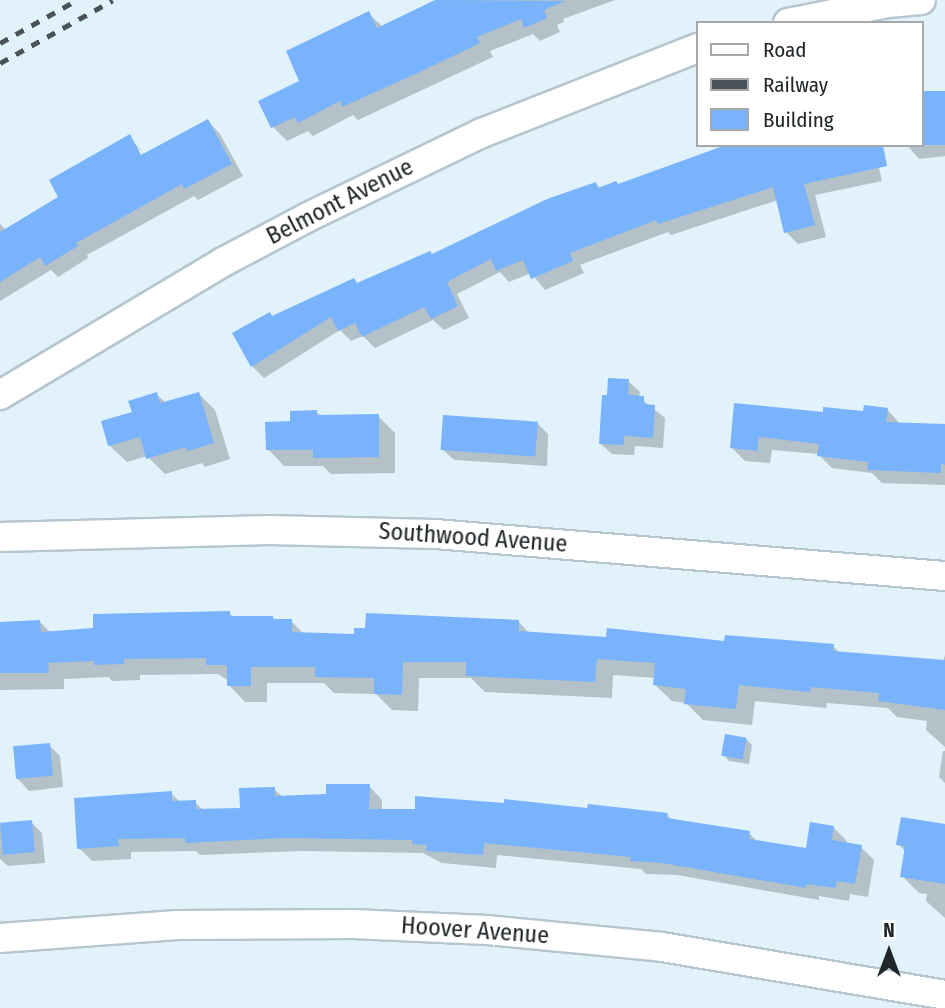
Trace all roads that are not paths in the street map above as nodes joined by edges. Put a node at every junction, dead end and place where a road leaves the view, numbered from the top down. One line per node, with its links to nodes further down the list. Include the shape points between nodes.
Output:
1 (921, 0): 2 (street)
2 (798, 21)
3 (696, 49): 4 (street, Belmont Avenue, via 482,134 308,217 223,262)
4 (0, 395)
5 (0, 537): 6 (street, Southwood Avenue, via 269,530 435,534)
6 (945, 576)
7 (0, 938): 8 (street, Hoover Avenue, via 205,925 475,929 663,947)
8 (945, 995)

